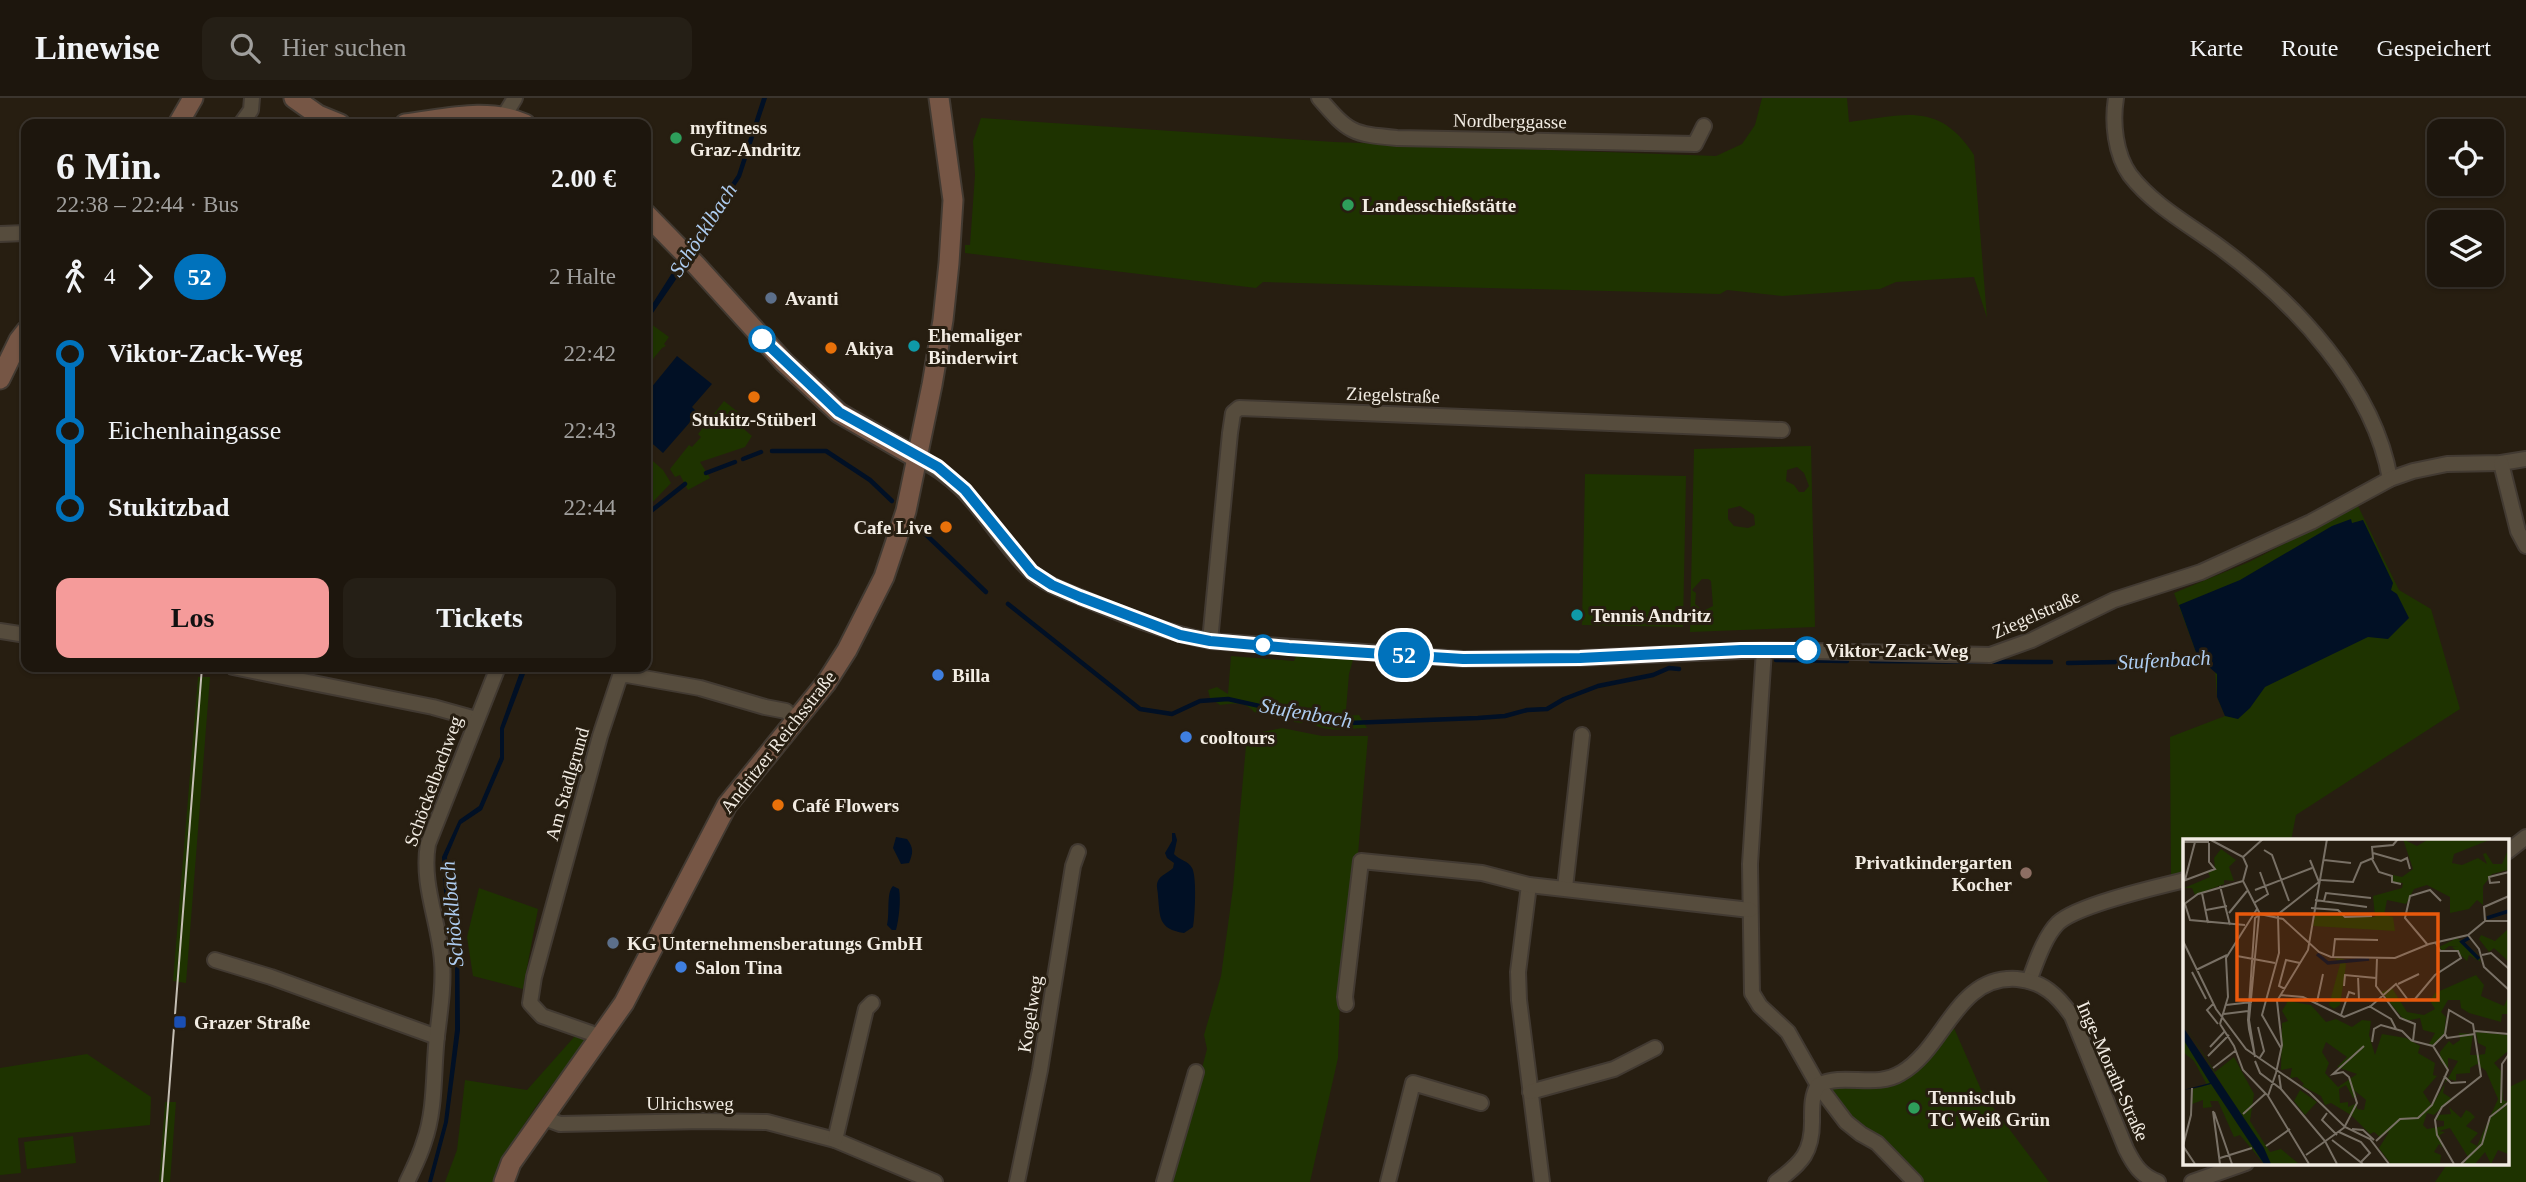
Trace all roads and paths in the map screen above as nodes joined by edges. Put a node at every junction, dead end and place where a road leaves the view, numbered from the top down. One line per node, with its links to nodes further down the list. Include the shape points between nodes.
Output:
1 (193, 98): 8 (main road)
2 (252, 98): 9 (street)
3 (294, 98): 10 (main road)
4 (515, 98): 13 (street)
5 (939, 98): 21 (main road, Andritzer Reichsstraße, via 953,200 952,225 943,320)
6 (1319, 98): 14 (street, Nordberggasse, via 1337,120 1359,135 1397,138 1695,144)
7 (2116, 98): 24 (street, via 2113,117 2129,173 2162,207 2241,263 2323,345 2363,402 2382,444)
8 (181, 119)
9 (245, 119)
10 (328, 119)
11 (443, 119): 12 (main road, via 481,114)
12 (504, 119)
13 (518, 119)
14 (1704, 126)
15 (651, 219): 21 (main road, via 776,354 839,412)
16 (21, 233): 17 (street)
17 (0, 234)
18 (21, 337): 19 (main road)
19 (0, 379)
20 (1782, 430): 28 (street, Ziegelstraße, via 1239,408 1233,412)
21 (917, 458): 28 (street, Ziegelstraße, via 938,467 965,490 1032,572 1052,585 1160,629); 33 (main road, Andritzer Reichsstraße, via 906,511 884,577 847,650)
22 (2526, 459): 23 (street, Ziegelstraße)
23 (2501, 463): 24 (street, Ziegelstraße, via 2447,464); 25 (street, via 2518,531)
24 (2390, 479): 29 (street, Ziegelstraße, via 2311,522 2201,572 2114,600 1990,655)
25 (2526, 545)
26 (0, 631): 27 (street)
27 (21, 634)
28 (1210, 641): 29 (street, Ziegelstraße, via 1463,659)
29 (1764, 650): 41 (street)
30 (258, 672): 32 (street)
31 (496, 672): 32 (street, Schöckelbachweg)
32 (477, 719): 46 (street, Schöckelbachweg, via 425,860 442,964)
33 (796, 721): 47 (main road, Andritzer Reichsstraße, via 722,814 641,974); 47 (street, Am Stadlgrund, via 786,711 700,688 620,676 584,793 530,1003 542,1016)
34 (1583, 735): 40 (street)
35 (2526, 837): 36 (street)
36 (2508, 851)
37 (1078, 852): 59 (street, Kogelweg)
38 (2183, 881): 43 (street, via 2067,916 2053,929)
39 (1529, 885): 40 (street); 45 (street, via 1482,873 1360,861); 51 (street, via 1518,972)
40 (1565, 888): 41 (street)
41 (1750, 910): 50 (street, via 1752,993 1788,1032)
42 (215, 960): 46 (street)
43 (2029, 981): 50 (street, Inge-Morath-Straße, via 2000,979 1979,988 1913,1065 1892,1078 1837,1079); 65 (street, Inge-Morath-Straße, via 2059,997 2072,1016 2135,1167)
44 (872, 1003): 54 (street, via 866,1009)
45 (1346, 1004)
46 (437, 1037): 56 (street, Schöckelbachweg, via 425,1141)
47 (601, 1037): 53 (main road, Andritzer Reichsstraße)
48 (1655, 1048): 51 (street, via 1614,1069)
49 (1196, 1072): 60 (street)
50 (1818, 1085): 63 (street, via 1810,1147 1796,1168); 64 (street, via 1846,1122 1877,1143)
51 (1530, 1093): 62 (street)
52 (1481, 1103): 61 (street, via 1413,1083)
53 (544, 1118): 54 (street, Ulrichsweg, via 560,1124 767,1122); 57 (main road, Andritzer Reichsstraße, via 511,1163)
54 (835, 1140): 58 (street, Ulrichsweg)
55 (2243, 1164): 66 (street)
56 (407, 1182)
57 (504, 1182)
58 (935, 1182)
59 (1017, 1182)
60 (1164, 1182)
61 (1388, 1182)
62 (1542, 1182)
63 (1776, 1182)
64 (1916, 1182)
65 (2158, 1182)
66 (2192, 1182)

